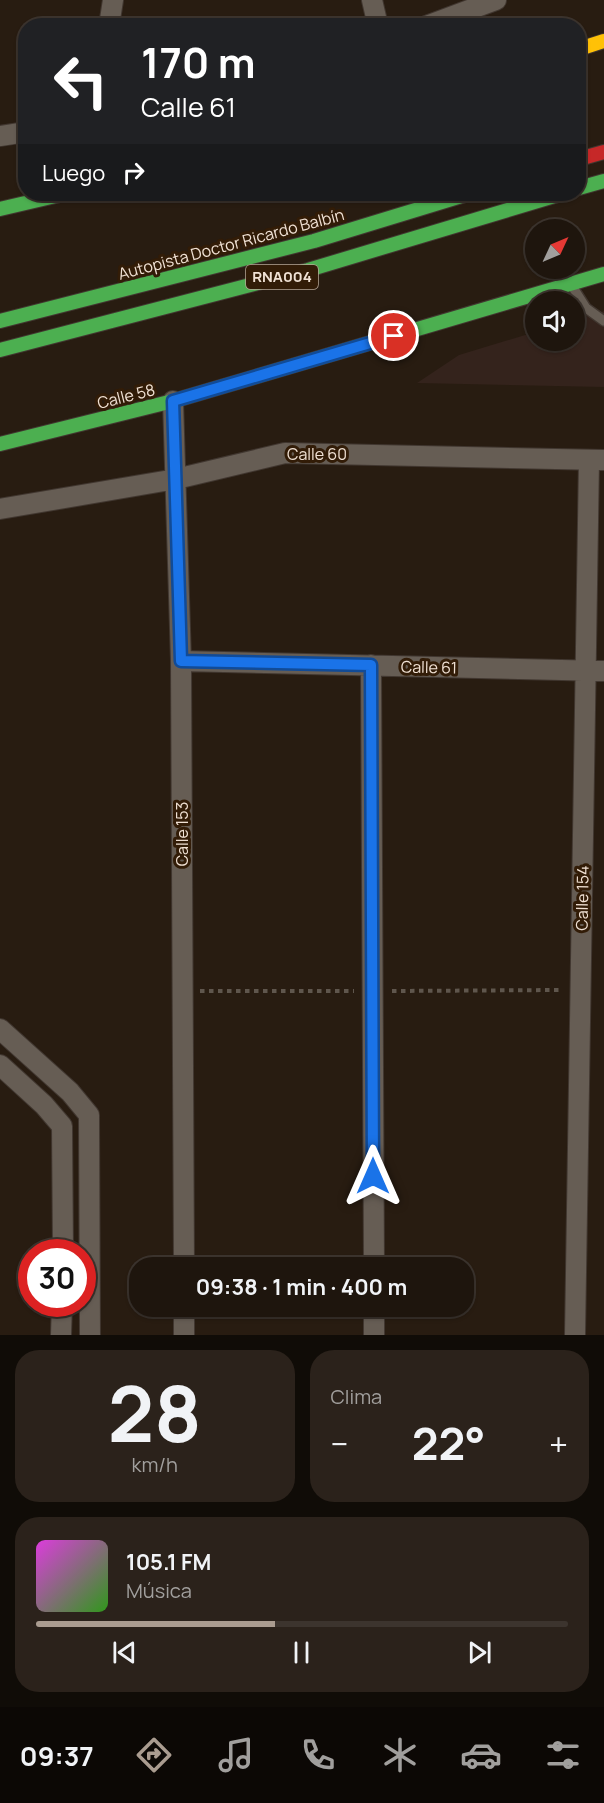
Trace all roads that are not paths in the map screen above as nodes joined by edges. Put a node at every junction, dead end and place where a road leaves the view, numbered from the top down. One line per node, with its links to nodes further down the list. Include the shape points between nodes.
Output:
1 (113, 0): 4 (street)
2 (372, 0): 5 (street)
3 (496, 0): 6 (street)
4 (110, 18)
5 (376, 18)
6 (448, 18)
7 (604, 41): 8 (main road)
8 (586, 47)
9 (18, 133): 10 (street)
10 (0, 136)
11 (604, 152): 12 (main road)
12 (586, 157)
13 (604, 181): 14 (main road)
14 (586, 186)
15 (34, 201): 18 (main road)
16 (445, 201): 21 (main road, Autopista Doctor Ricardo Balbín / RNA004, via 314,241)
17 (538, 201): 23 (main road, RNA004, via 308,270)
18 (0, 209)
19 (604, 274): 20 (main road, Calle 58)
20 (570, 284): 22 (lane, via 586,308); 24 (main road, Calle 58)
21 (0, 321)
22 (604, 321)
23 (0, 350)
24 (173, 401): 25 (main road, Calle 58); 27 (street, Calle 153)
25 (0, 444)
26 (597, 460): 27 (street, Calle 60, via 285,453); 31 (street, Calle 154)
27 (176, 478): 28 (street, Calle 60); 29 (street, Calle 153)
28 (0, 509)
29 (181, 661): 30 (street, Calle 61); 39 (street, Calle 153)
30 (371, 665): 31 (street, Calle 61); 40 (street)
31 (595, 671): 49 (street, Calle 154)
32 (0, 1029): 33 (street)
33 (21, 1049): 34 (street); 35 (street, via 70,1092)
34 (1, 1066): 36 (street)
35 (89, 1115): 36 (street); 38 (street)
36 (62, 1126): 37 (street)
37 (64, 1239)
38 (89, 1239)
39 (184, 1257)
40 (374, 1257)
41 (62, 1317): 45 (street)
42 (90, 1317): 46 (street)
43 (184, 1317): 47 (street)
44 (374, 1317): 48 (street)
45 (61, 1335)
46 (90, 1335)
47 (184, 1335)
48 (374, 1335)
49 (575, 1335)

